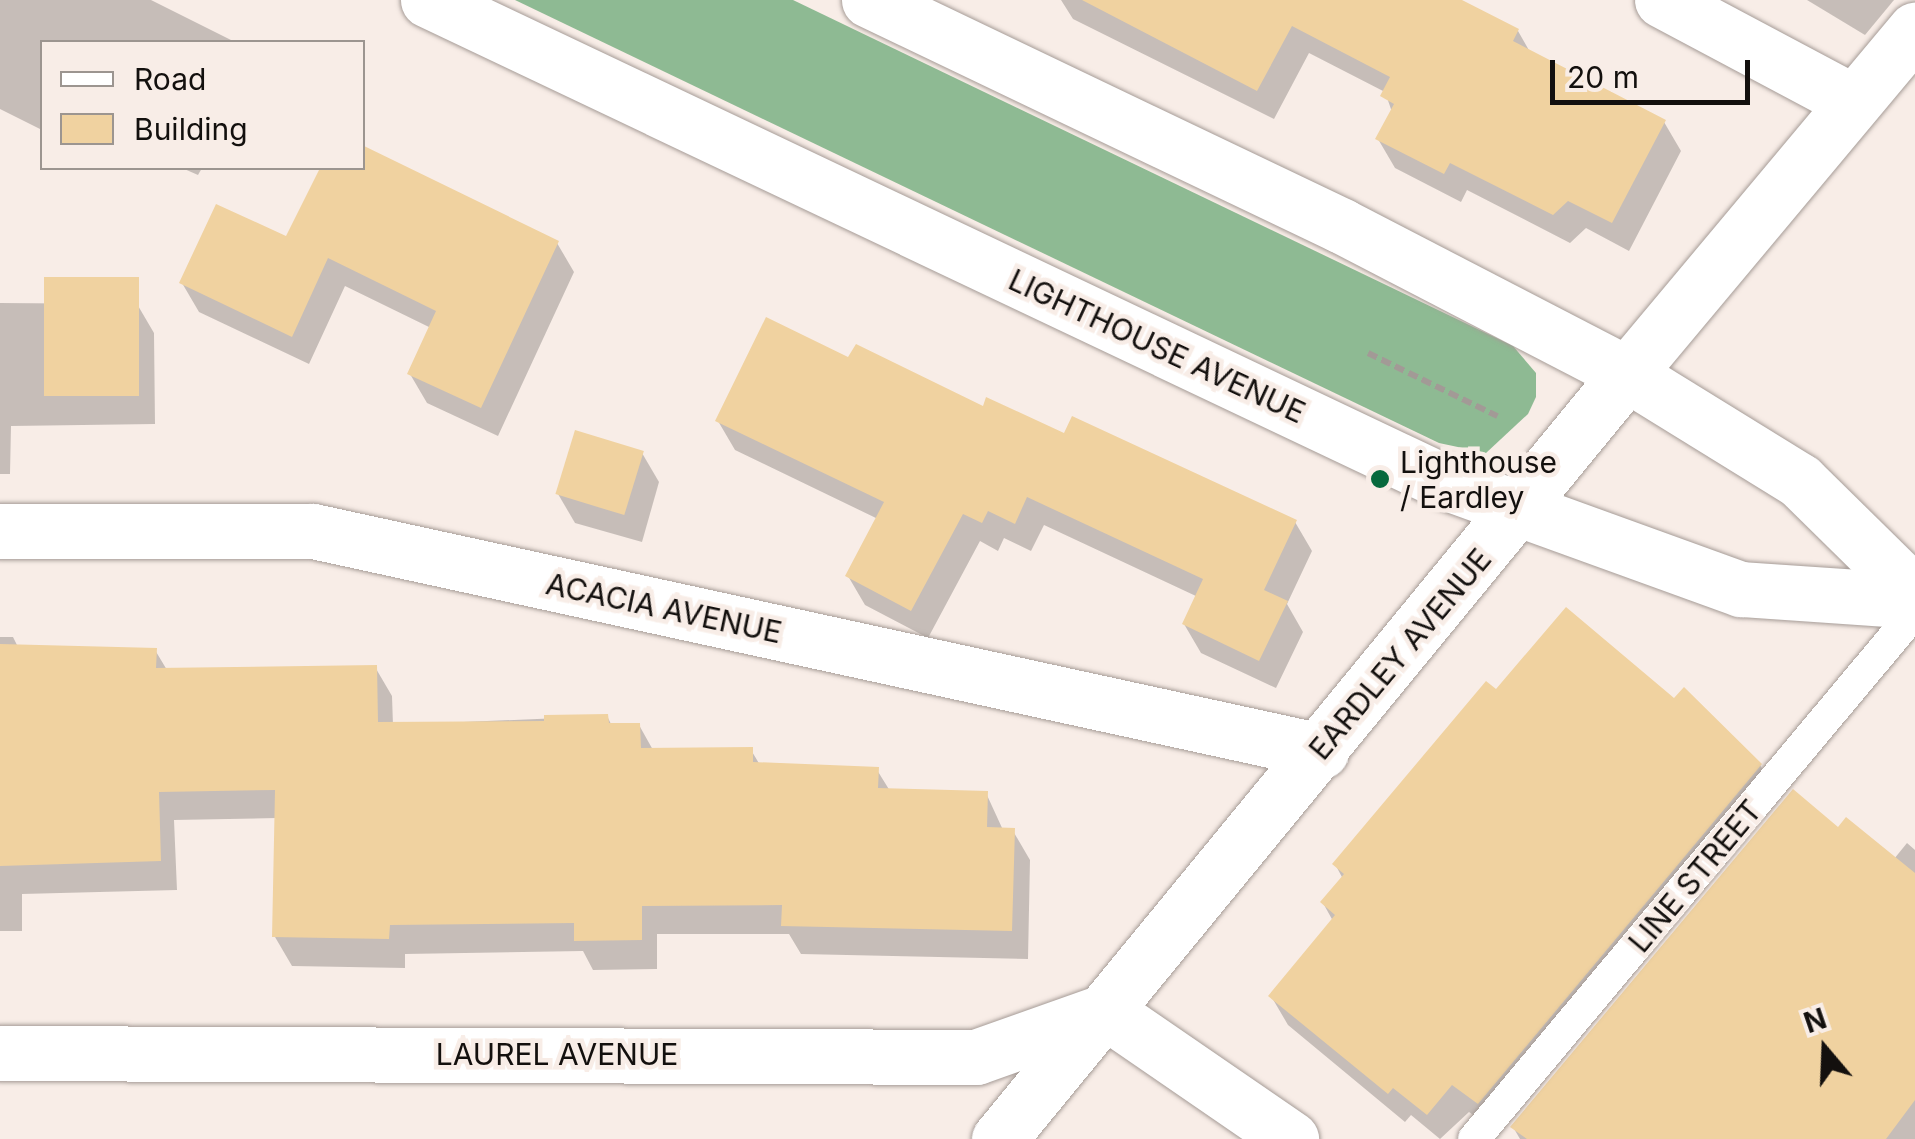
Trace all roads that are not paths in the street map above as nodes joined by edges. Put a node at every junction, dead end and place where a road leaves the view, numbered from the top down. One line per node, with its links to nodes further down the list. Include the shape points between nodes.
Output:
1 (428, 0): 7 (main road, LIGHTHOUSE AVENUE, via 1442,481)
2 (869, 0): 6 (main road, via 1360,235)
3 (1662, 0): 5 (main road)
4 (1915, 29): 5 (main road, EARDLEY AVENUE)
5 (1852, 100): 6 (main road, EARDLEY AVENUE)
6 (1627, 374): 7 (main road, EARDLEY AVENUE); 9 (main road, via 1800,480)
7 (1520, 509): 10 (main road, LIGHTHOUSE AVENUE, via 1740,589); 12 (main road, EARDLEY AVENUE)
8 (0, 531): 12 (main road, ACACIA AVENUE, via 313,531)
9 (1915, 594)
10 (1915, 601)
11 (1915, 612): 17 (lane, LINE STREET)
12 (1320, 751): 13 (main road, EARDLEY AVENUE)
13 (1105, 1011): 14 (main road, LAUREL AVENUE, via 976,1057); 15 (main road, EARDLEY AVENUE); 16 (main road)
14 (0, 1053)
15 (999, 1139)
16 (1290, 1139)
17 (1474, 1139)

